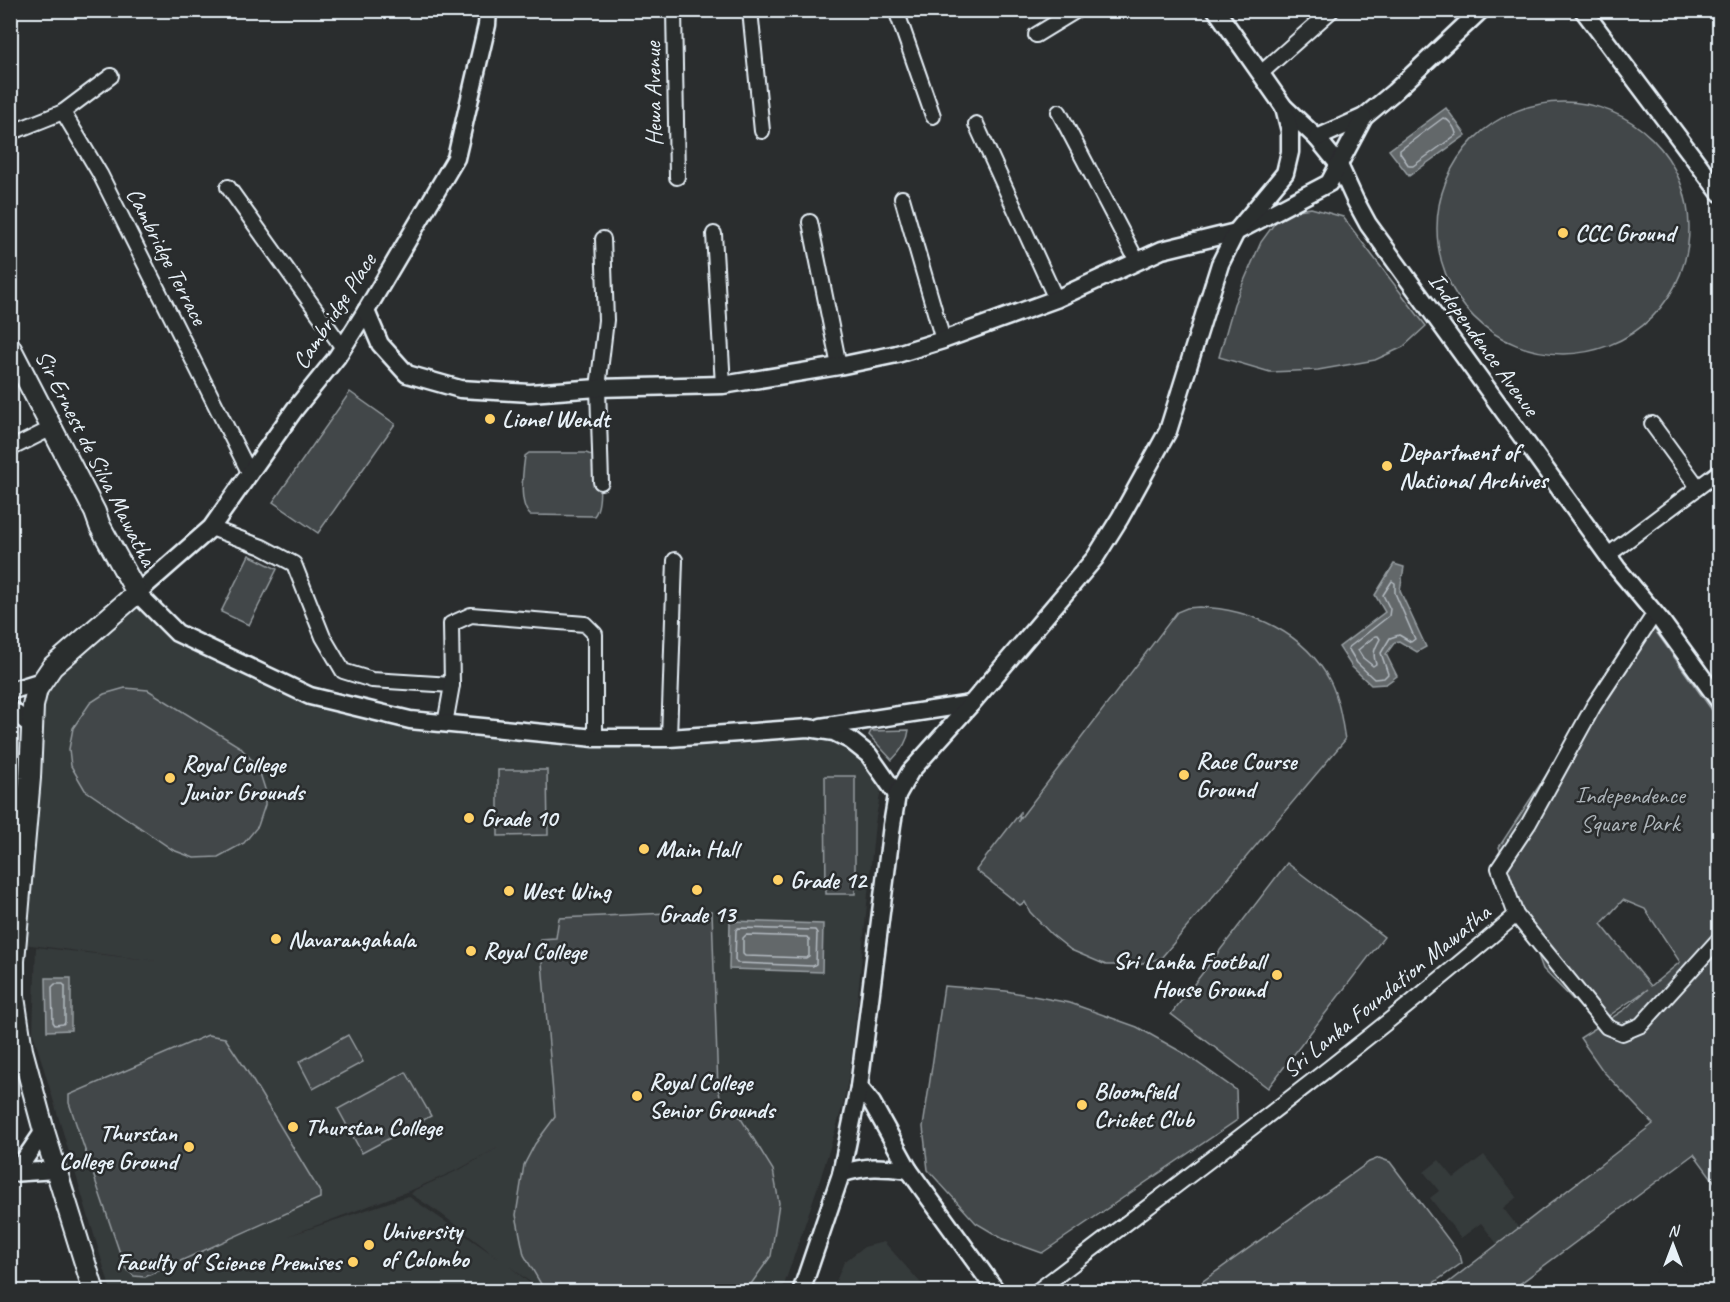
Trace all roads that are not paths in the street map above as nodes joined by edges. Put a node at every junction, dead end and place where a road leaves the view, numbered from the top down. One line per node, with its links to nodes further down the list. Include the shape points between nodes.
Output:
1 (488, 10): 33 (main road, Cambridge Place, via 456,158)
2 (674, 10): 23 (street, Hewa Avenue)
3 (750, 10): 19 (street)
4 (896, 10): 16 (street)
5 (1077, 10): 10 (street)
6 (1216, 10): 11 (main road, Independence Avenue)
7 (1332, 10): 11 (street)
8 (1481, 10): 17 (main road)
9 (1583, 10): 25 (main road)
10 (1036, 35)
11 (1261, 73): 13 (main road, Independence Avenue)
12 (111, 76): 14 (street)
13 (1284, 107): 21 (main road, Independence Avenue); 28 (main road, via 1290,130 1285,173)
14 (63, 112): 20 (street); 44 (street, Cambridge Terrace, via 100,174)
15 (1059, 112): 31 (street)
16 (933, 116)
17 (1364, 117): 21 (main road); 22 (main road)
18 (976, 124): 32 (street)
19 (762, 131)
20 (10, 133)
21 (1317, 138): 22 (main road, Independence Avenue)
22 (1340, 165): 28 (main road, via 1329,183); 48 (main road, Independence Avenue, via 1368,224)
23 (677, 177)
24 (228, 187): 36 (street)
25 (1719, 194)
26 (902, 198): 34 (street)
27 (810, 222): 37 (street)
28 (1236, 232): 31 (main road, via 1162,250); 56 (main road, via 1220,264 1168,431 1120,518 1095,558)
29 (714, 234): 38 (street)
30 (603, 239): 39 (street, via 606,320)
31 (1137, 261): 32 (main road)
32 (1056, 299): 34 (main road)
33 (366, 311): 36 (main road, Cambridge Place); 39 (main road, via 380,344 407,374 460,389 530,393)
34 (943, 340): 37 (main road)
35 (10, 347): 41 (highway, Sir Ernest de Silva Mawatha)
36 (343, 348): 44 (main road, Cambridge Place)
37 (838, 366): 38 (main road)
38 (723, 385): 39 (main road)
39 (598, 388): 45 (street)
40 (1652, 424): 46 (street)
41 (52, 428): 42 (street); 50 (highway, Sir Ernest de Silva Mawatha)
42 (10, 449)
43 (1719, 471): 46 (street)
44 (250, 474): 47 (main road, Cambridge Place)
45 (601, 482)
46 (1698, 487): 48 (street)
47 (211, 528): 50 (main road, Cambridge Place); 53 (street, via 294,564 323,637 343,671 372,680)
48 (1608, 555): 51 (main road, Independence Avenue)
49 (675, 560): 62 (street)
50 (137, 592): 52 (highway, via 52,667); 58 (main road, via 177,633 310,696 410,720)
51 (1655, 613): 55 (main road, Independence Avenue); 64 (street, Sri Lanka Foundation Mawatha, via 1593,708 1529,823 1499,868)
52 (42, 681): 54 (main road); 59 (highway, via 33,706)
53 (452, 685): 58 (street); 61 (street, via 452,624 471,615 585,624 595,634)
54 (10, 691)
55 (1719, 702)
56 (971, 704): 60 (main road); 63 (main road, via 910,772)
57 (10, 709): 59 (main road)
58 (445, 724): 61 (main road)
59 (32, 726): 66 (highway)
60 (808, 728): 62 (main road); 63 (main road, via 834,732 850,740 869,755)
61 (595, 738): 62 (main road)
62 (669, 738)
63 (897, 795): 67 (main road)
64 (1516, 915): 65 (street, via 1607,1027 1622,1033 1641,1025); 76 (street, Sri Lanka Foundation Mawatha, via 1300,1090)
65 (1719, 938)
66 (12, 961): 68 (highway, via 22,1050)
67 (859, 1087): 70 (main road); 71 (main road)
68 (44, 1131): 69 (highway); 72 (main road)
69 (56, 1170): 72 (main road); 73 (highway)
70 (909, 1170): 71 (main road, via 880,1166); 75 (main road)
71 (841, 1174): 74 (main road)
72 (12, 1175)
73 (94, 1292)
74 (801, 1292)
75 (997, 1292)
76 (1036, 1292)

